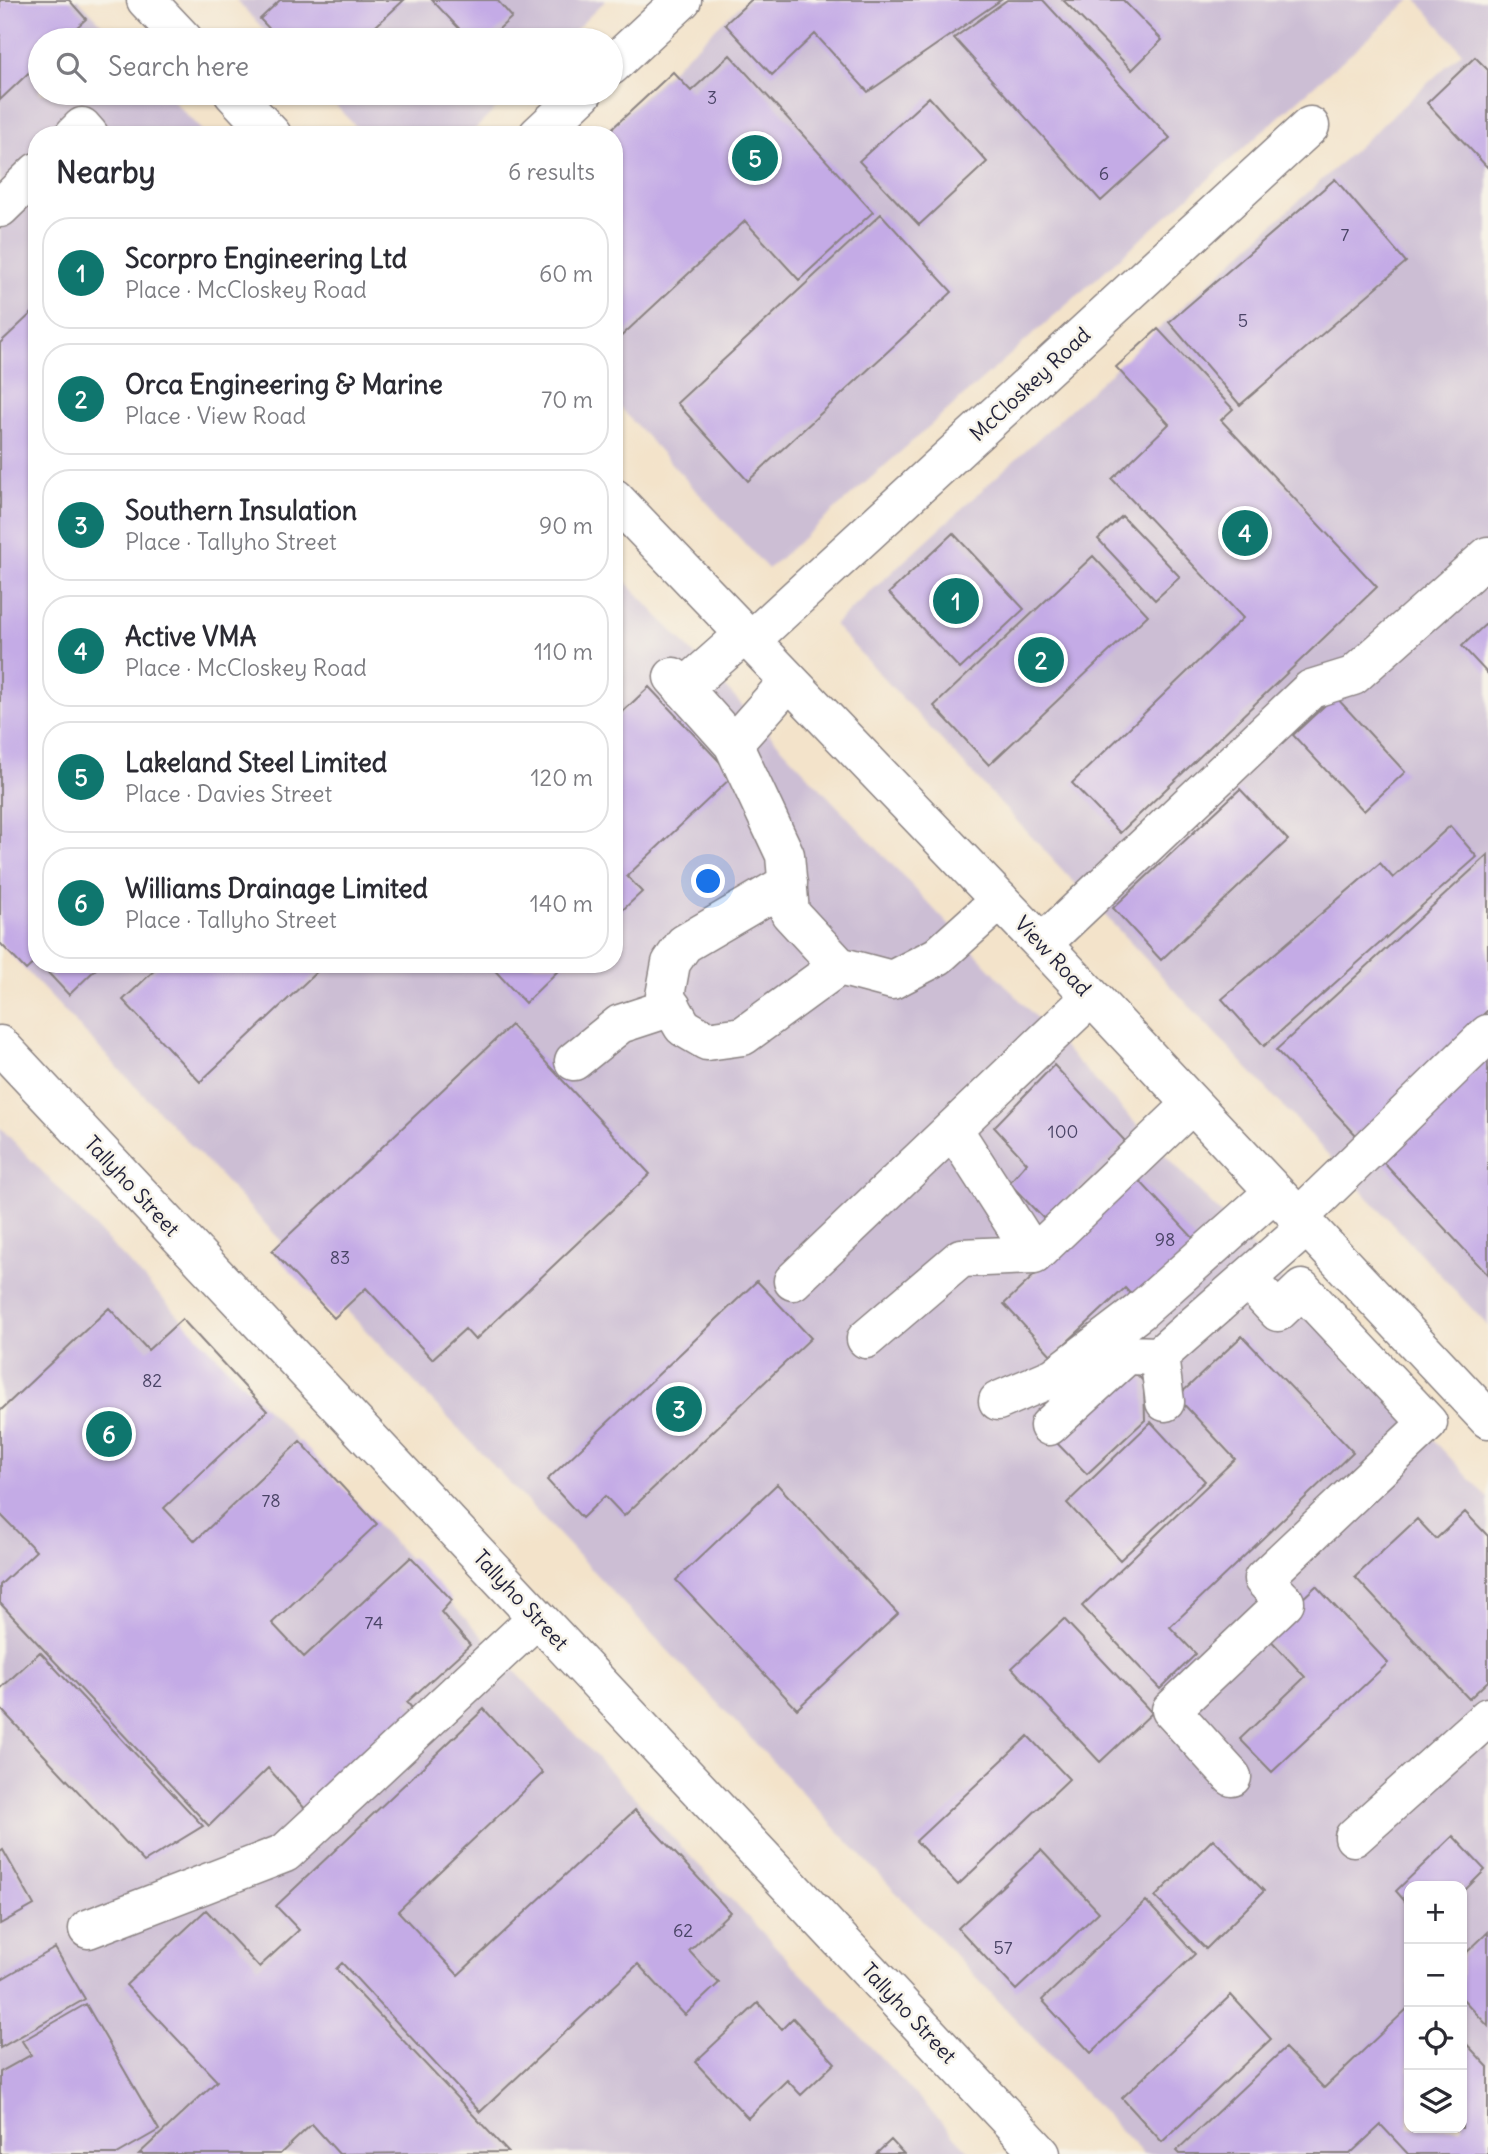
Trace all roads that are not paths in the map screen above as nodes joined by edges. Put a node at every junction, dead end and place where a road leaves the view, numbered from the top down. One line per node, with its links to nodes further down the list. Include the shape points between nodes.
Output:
1 (146, 0): 3 (street)
2 (682, 0): 4 (street)
3 (173, 28)
4 (623, 55)
5 (244, 105): 7 (street)
6 (570, 105): 8 (street)
7 (264, 126)
8 (548, 126)
9 (1310, 126): 14 (street, McCloskey Road)
10 (28, 181): 11 (street)
11 (0, 208)
12 (623, 507): 14 (street, View Road)
13 (1488, 556): 19 (street, via 1353,676 1311,689)
14 (747, 638): 15 (street, View Road); 16 (street, McCloskey Road, via 678,683)
15 (789, 681): 16 (street); 18 (street, View Road)
16 (733, 744): 17 (street, via 785,855)
17 (788, 883): 20 (street, via 790,913); 22 (street, via 684,944 671,963 665,996)
18 (1000, 900): 19 (street, View Road); 20 (street, via 938,956 892,980)
19 (1042, 944): 21 (street, View Road)
20 (839, 966): 22 (street, via 743,1036 707,1041 683,1027)
21 (1091, 997): 26 (street, View Road); 27 (street)
22 (671, 1007): 25 (street, via 620,1024)
23 (1488, 1034): 28 (street)
24 (0, 1045): 40 (street, Tallyho Street)
25 (574, 1061)
26 (1192, 1104): 28 (street, View Road); 29 (street)
27 (953, 1129): 29 (street); 31 (street)
28 (1294, 1212): 30 (street); 34 (street, View Road); 35 (street, via 1139,1312 1054,1377)
29 (1034, 1255): 32 (street, via 961,1258)
30 (1247, 1279): 33 (street); 38 (street, via 1278,1312 1302,1289)
31 (793, 1281)
32 (866, 1339)
33 (1159, 1356): 36 (street); 39 (street, via 1127,1355)
34 (1461, 1390): 37 (street, View Road); 38 (street)
35 (998, 1401)
36 (1165, 1402)
37 (1488, 1419)
38 (1428, 1423): 42 (street, via 1263,1579 1285,1602 1171,1710)
39 (1049, 1426)
40 (537, 1618): 44 (street, via 285,1853); 45 (street, Tallyho Street)
41 (1488, 1717): 43 (street)
42 (1232, 1777)
43 (1354, 1837)
44 (88, 1929)
45 (1041, 2154)

